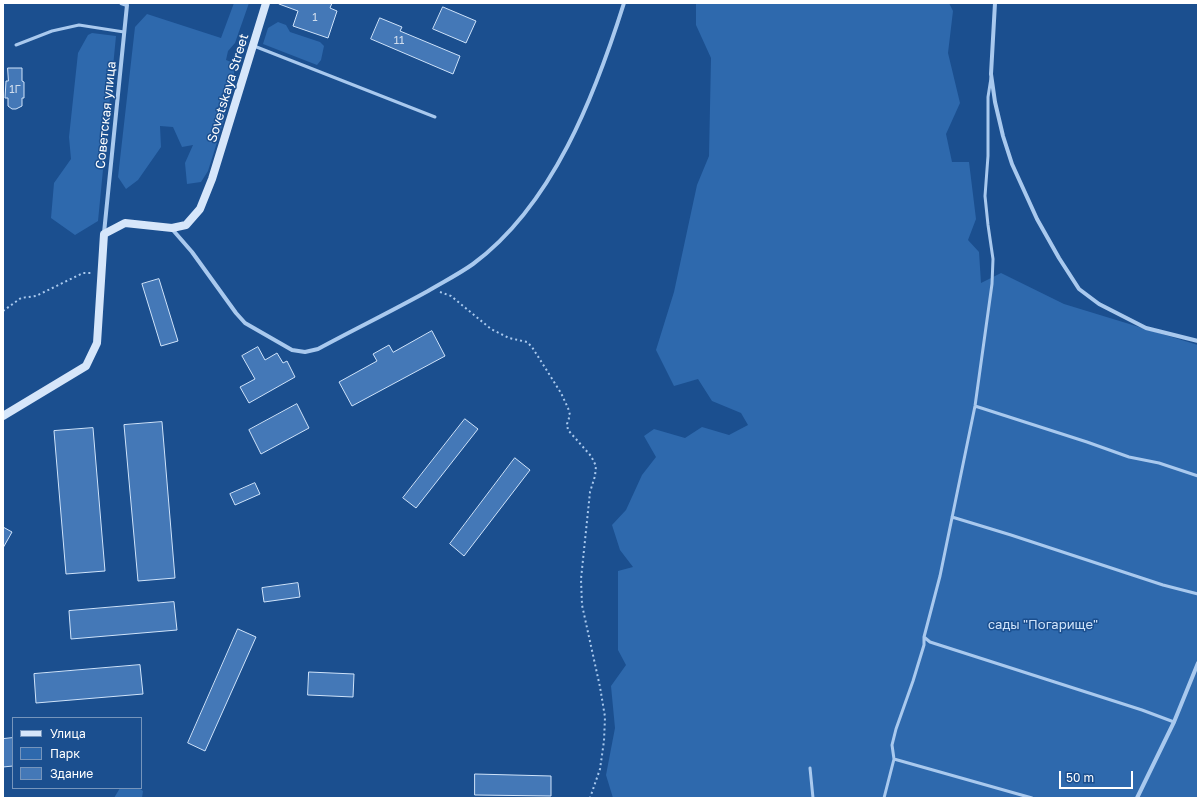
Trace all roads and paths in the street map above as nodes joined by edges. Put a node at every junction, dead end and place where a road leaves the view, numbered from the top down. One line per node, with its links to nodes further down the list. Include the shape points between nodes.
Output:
1 (120, 3): 5 (street, Советская улица)
2 (266, 3): 8 (street, Sovetskaya Street)
3 (624, 3): 14 (street, via 609,50 586,104 564,153 542,189 498,244 472,264)
4 (995, 3): 9 (street)
5 (127, 4): 6 (street, Советская улица)
6 (124, 32): 7 (lane, via 79,25 52,30); 12 (street, Советская улица)
7 (16, 45)
8 (253, 46): 10 (lane); 11 (street, Sovetskaya Street, via 212,179 200,209 186,225)
9 (991, 74): 16 (street, via 995,102 1012,164 1037,219 1080,289 1099,304 1146,328); 17 (lane, via 988,97 986,196 993,260 992,284)
10 (435, 117)
11 (172, 228): 12 (street, via 125,222); 14 (street, via 245,323 292,350 305,352 318,349)
12 (104, 234): 13 (street)
13 (102, 273): 15 (path, via 83,273 36,296 21,298); 18 (street, via 97,343 86,366)
14 (431, 289): 27 (path, via 451,296 491,329 509,338 527,342 532,347 568,408 568,430 596,466 590,492 581,585 582,605 605,717 600,769)
15 (3, 311)
16 (1198, 341)
17 (974, 406): 19 (lane, via 1129,457 1159,463); 20 (lane)
18 (3, 416)
19 (1198, 476)
20 (952, 517): 21 (lane); 22 (lane)
21 (1198, 594)
22 (924, 637): 24 (lane, via 930,642); 25 (lane, via 924,645 893,740)
23 (1198, 663): 24 (street)
24 (1174, 722): 31 (street)
25 (894, 759): 29 (lane); 30 (lane)
26 (810, 768): 28 (lane)
27 (590, 798)
28 (813, 798)
29 (884, 798)
30 (1032, 798)
31 (1137, 798)

